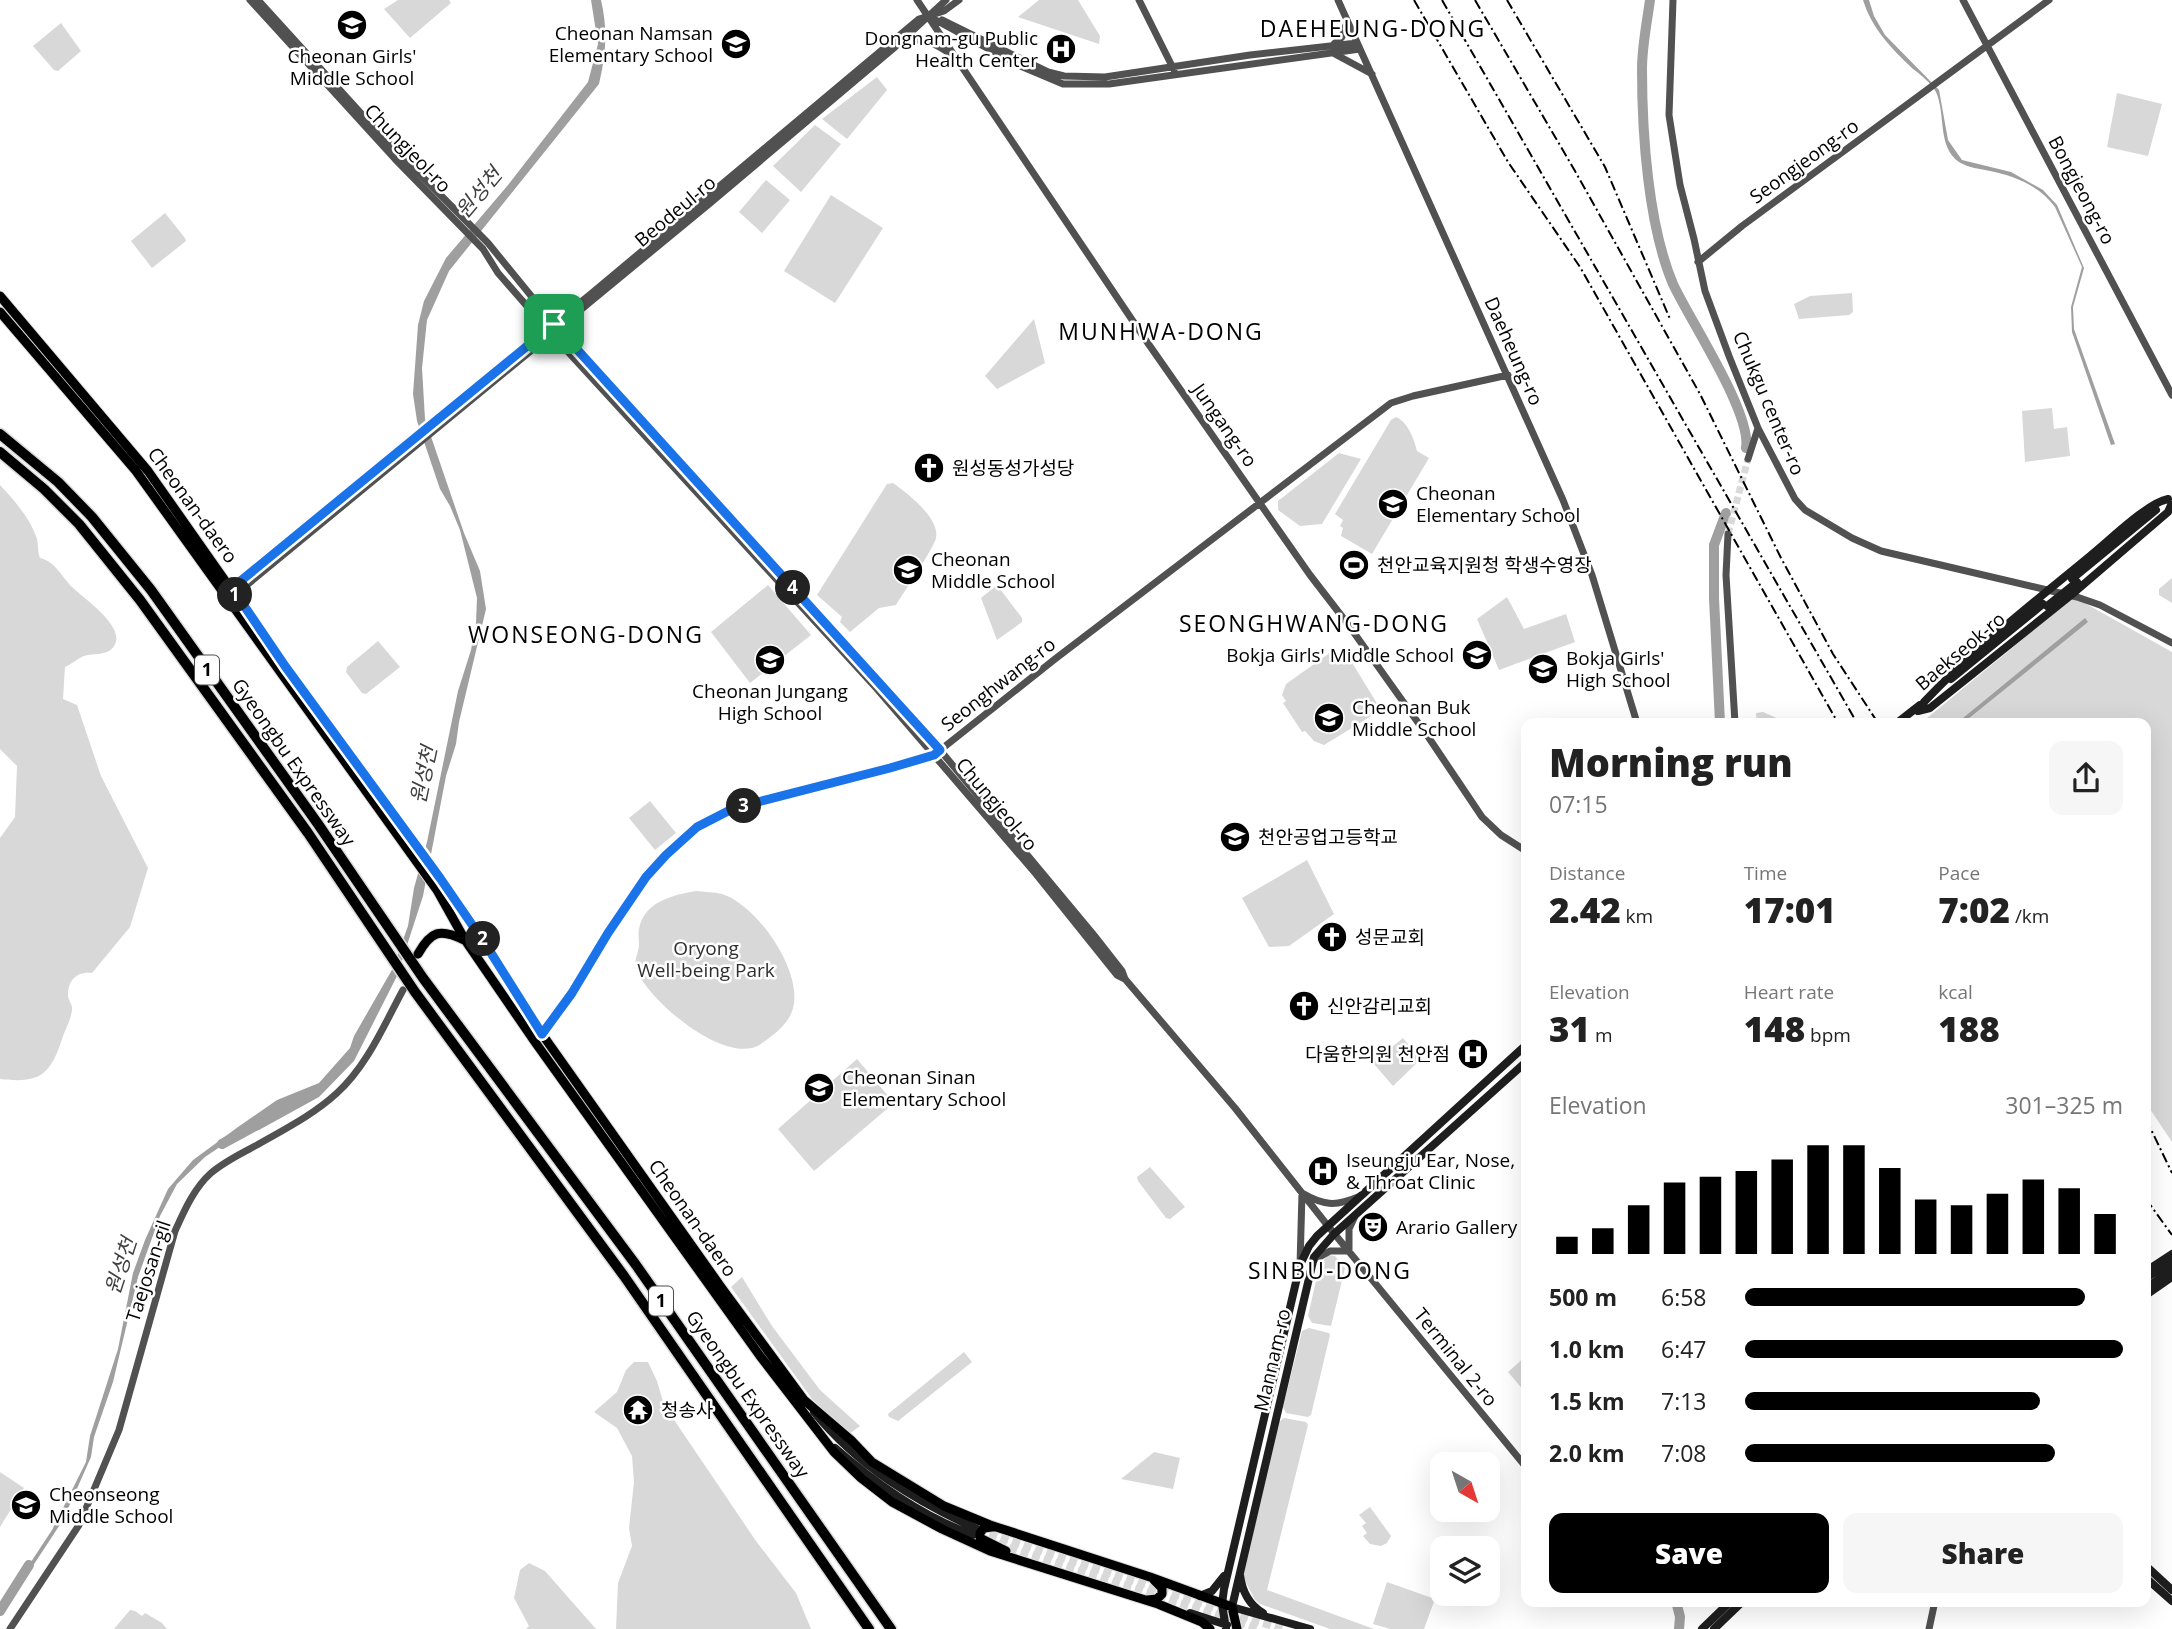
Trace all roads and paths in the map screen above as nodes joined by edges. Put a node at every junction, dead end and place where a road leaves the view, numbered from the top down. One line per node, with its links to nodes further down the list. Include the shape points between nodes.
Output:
1 (250, 0): 22 (street, Chungjeol-ro, via 395,159)
2 (258, 0): 22 (street, Chungjeol-ro)
3 (916, 0): 11 (street, Jungang-ro)
4 (946, 0): 11 (street)
5 (959, 0): 11 (street)
6 (1139, 0): 20 (street)
7 (1338, 0): 12 (street, Daeheung-ro)
8 (1673, 0): 23 (street, Chukgu center-ro, via 1669,115)
9 (1963, 0): 16 (street, Bongjeong-ro)
10 (2049, 0): 16 (street)
11 (929, 16): 13 (street); 17 (street, Beodeul-ro); 19 (street, Jungang-ro); 20 (street, via 1064,76); 26 (street, Beodeul-ro, via 886,46)
12 (1348, 21): 14 (street); 15 (street, Daeheung-ro)
13 (972, 42): 19 (street, via 960,41); 20 (street, via 1063,84 1109,84)
14 (1334, 45): 15 (street); 20 (street)
15 (1358, 46): 18 (street); 21 (street, Daeheung-ro)
16 (1987, 46): 23 (street, Seongjeong-ro); 28 (street, Bongjeong-ro)
17 (895, 47): 19 (street, via 920,40); 26 (street, Beodeul-ro)
18 (1329, 52): 20 (street); 21 (street)
19 (958, 60): 34 (street, Jungang-ro)
20 (1174, 70)
21 (1372, 74): 27 (street, Daeheung-ro)
22 (462, 221): 26 (street, Chungjeol-ro)
23 (1698, 262): 29 (street, Chukgu center-ro)
24 (0, 296): 37 (main road, Cheonan-daero, via 148,471)
25 (0, 312): 37 (main road, Cheonan-daero, via 122,452)
26 (553, 329): 37 (street, Beodeul-ro); 47 (street, Chungjeol-ro)
27 (1508, 375): 34 (street, Seonghwang-ro, via 1391,403); 43 (street, Daeheung-ro, via 1592,575)
28 (2172, 395)
29 (1758, 428): 32 (street); 36 (street, Chukgu center-ro, via 1795,499 1852,538 1903,558)
30 (0, 434): 97 (highway, Gyeongbu Expressway / 1, via 66,491 135,569 423,978 636,1265)
31 (0, 452): 51 (highway, Gyeongbu Expressway / 1, via 79,524 133,591 308,833)
32 (1748, 459)
33 (2171, 501): 36 (main road, via 2155,504); 38 (main road, via 2168,512); 39 (main road, bridge)
34 (1260, 502): 47 (street, Seonghwang-ro); 48 (street, Jungang-ro, via 1482,817)
35 (1728, 534): 44 (street)
36 (2049, 590): 38 (street, Chukgu center-ro); 41 (main road, via 1966,659)
37 (230, 594): 49 (main road, Cheonan-daero, via 431,882); 52 (main road, Cheonan-daero, via 418,848)
38 (2070, 596): 40 (street, Chukgu center-ro, via 2100,605); 42 (main road, via 1930,708)
39 (2045, 605): 41 (main road, Baekseok-ro); 42 (main road, Baekseok-ro)
40 (2172, 643)
41 (1924, 702): 45 (main road, Baekseok-ro)
42 (1918, 711): 46 (main road, Baekseok-ro)
43 (1635, 718)
44 (1735, 718)
45 (1903, 718)
46 (1910, 718)
47 (937, 752): 52 (street, Seonghwang-ro, via 734,808 697,827 646,877); 55 (street, Chungjeol-ro)
48 (1521, 848)
49 (465, 940): 50 (main road, via 447,932 436,933 426,939); 73 (main road, Cheonan-daero, via 664,1224)
50 (418, 954)
51 (409, 991): 95 (street, Taejosan-gil, via 338,1092 303,1119 211,1173 185,1209 108,1458 79,1525); 96 (highway, Gyeongbu Expressway / 1, via 624,1276)
52 (542, 1034): 72 (main road, Cheonan-daero)
53 (1521, 1050): 56 (main road, Mannam-ro)
54 (1521, 1066): 56 (main road, Mannam-ro)
55 (1302, 1193): 56 (street, via 1328,1205); 58 (street, Chungjeol-ro); 65 (street)
56 (1365, 1199): 57 (main road, Mannam-ro); 58 (main road, Mannam-ro)
57 (1358, 1212): 59 (main road, Mannam-ro); 60 (street, via 1349,1229)
58 (1328, 1226): 59 (street, Chungjeol-ro); 61 (main road, Mannam-ro)
59 (1334, 1234): 60 (street, Terminal 2-ro); 63 (main road, Mannam-ro)
60 (1349, 1251): 63 (street, via 1323,1253); 74 (street, Terminal 2-ro)
61 (1304, 1254): 63 (main road, via 1310,1250); 65 (main road, Mannam-ro)
62 (2172, 1254): 66 (main road)
63 (1313, 1261): 78 (main road, Mannam-ro)
64 (2172, 1261): 68 (main road)
65 (1300, 1265): 76 (main road, Mannam-ro)
66 (2151, 1268)
67 (2172, 1270): 70 (main road)
68 (2151, 1275)
69 (2172, 1277): 71 (main road)
70 (2151, 1285)
71 (2151, 1292)
72 (804, 1400): 73 (main road, Cheonan-daero, via 830,1432 874,1471 975,1532 922,1511 887,1489 835,1448); 75 (main road, via 884,1470 944,1506)
73 (809, 1420): 79 (main road, via 844,1463 892,1502 979,1546)
74 (1521, 1461)
75 (993, 1527): 79 (main road, via 983,1529 982,1540); 80 (main road)
76 (1229, 1567): 83 (main road, via 1216,1588); 87 (main road, Mannam-ro)
77 (2151, 1571): 82 (main road)
78 (1239, 1572): 88 (main road, Mannam-ro); 92 (main road, via 1252,1604)
79 (1060, 1573): 84 (main road)
80 (1150, 1577): 83 (main road); 84 (main road, via 1162,1592 1157,1599)
81 (2151, 1582): 85 (main road)
82 (2172, 1590)
83 (1199, 1596): 87 (main road)
84 (1145, 1600): 86 (main road)
85 (2172, 1601)
86 (1157, 1604): 93 (main road); 98 (main road)
87 (1222, 1604): 88 (main road); 93 (main road, Mannam-ro)
88 (1232, 1607): 92 (main road); 93 (main road, Mannam-ro)
89 (1725, 1607): 100 (main road)
90 (1738, 1607): 101 (main road)
91 (1934, 1607): 102 (street)
92 (1275, 1619): 94 (main road)
93 (1233, 1628)
94 (1306, 1628): 99 (main road)
95 (10, 1629)
96 (869, 1629)
97 (891, 1629)
98 (1210, 1629)
99 (1290, 1629)
100 (1702, 1629)
101 (1714, 1629)
102 (1929, 1629)

